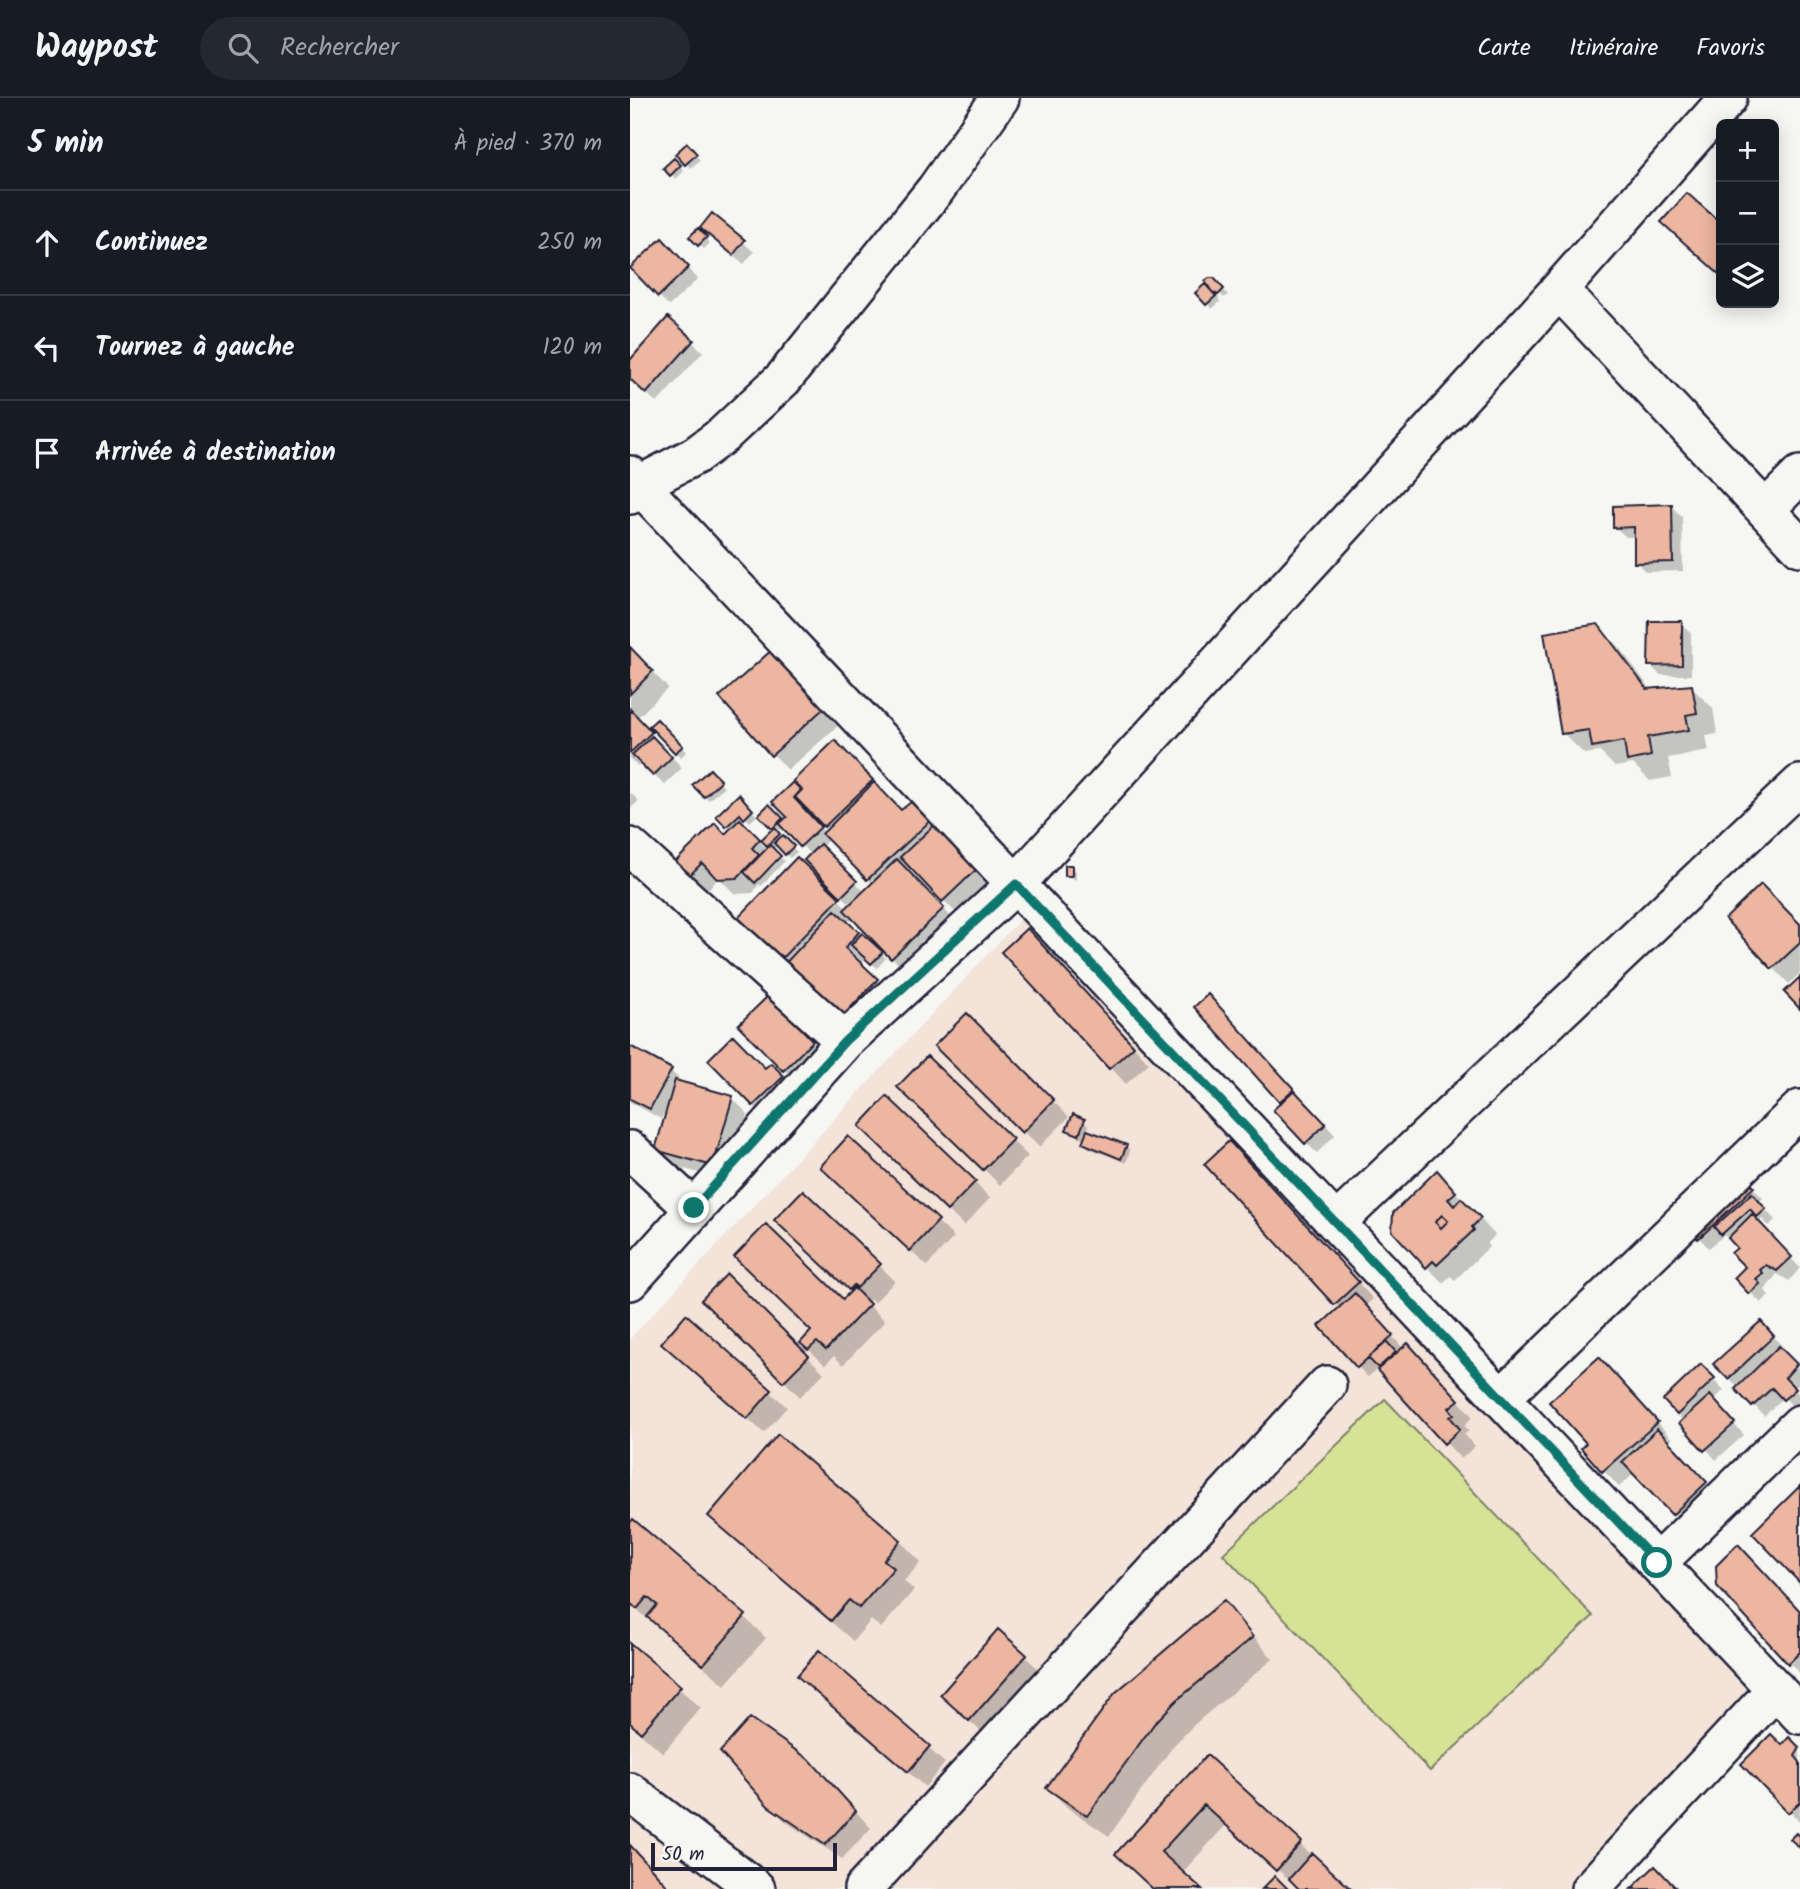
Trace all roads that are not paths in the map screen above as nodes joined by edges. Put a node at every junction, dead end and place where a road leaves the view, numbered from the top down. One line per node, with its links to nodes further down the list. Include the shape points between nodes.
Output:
1 (1000, 98): 5 (street, via 936,189 783,379 696,455)
2 (1728, 98): 3 (street)
3 (1559, 290): 6 (street); 10 (street)
4 (1800, 475): 6 (street)
5 (633, 485): 10 (street)
6 (1765, 510): 7 (street)
7 (1800, 547)
8 (1800, 784): 15 (street)
9 (630, 847): 11 (street)
10 (1016, 884): 11 (street); 15 (street)
11 (845, 1041): 14 (street)
12 (1800, 1109): 18 (street)
13 (630, 1150): 14 (street)
14 (694, 1208): 16 (street)
15 (1336, 1223): 18 (street)
16 (630, 1281)
17 (1327, 1385): 24 (street)
18 (1501, 1398): 20 (street)
19 (1800, 1424): 20 (street)
20 (1657, 1563): 21 (street)
21 (1788, 1702): 25 (street)
22 (630, 1792): 23 (street)
23 (755, 1889)
24 (863, 1889)
25 (1590, 1889)

